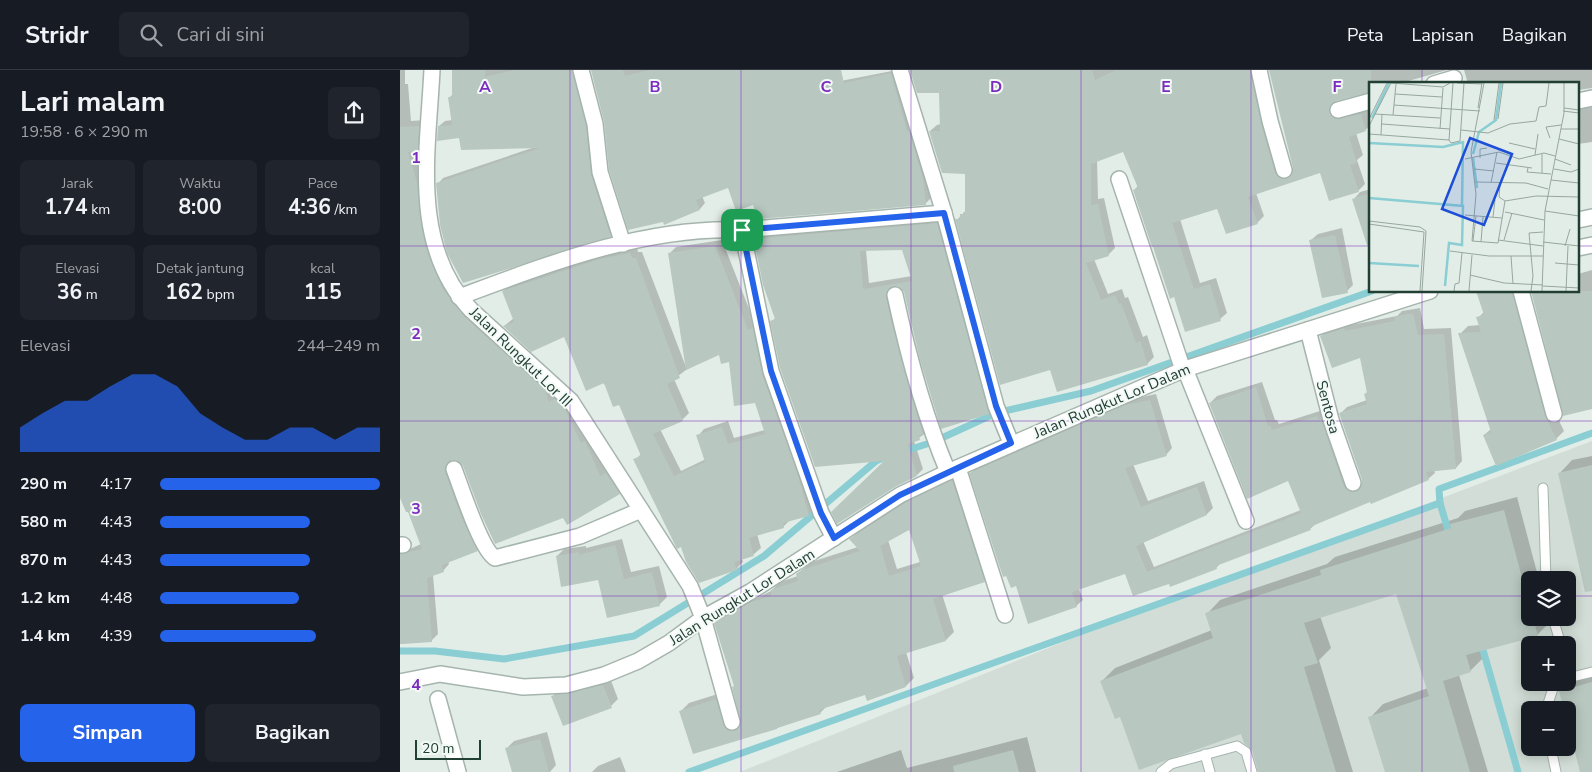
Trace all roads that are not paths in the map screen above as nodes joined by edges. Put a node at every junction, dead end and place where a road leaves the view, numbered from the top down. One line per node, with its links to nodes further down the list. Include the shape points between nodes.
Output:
1 (432, 70): 17 (street, Jalan Rungkut Lor III, via 426,183 428,219 440,262)
2 (581, 70): 13 (street, via 595,124 600,172)
3 (900, 70): 11 (street)
4 (1259, 70): 9 (street)
5 (1454, 77): 6 (street)
6 (1440, 82)
7 (1369, 102): 8 (street)
8 (1338, 110)
9 (1284, 170)
10 (1119, 178): 19 (street, via 1151,280)
11 (944, 213): 12 (street); 21 (street, via 996,406)
12 (742, 230): 13 (street, via 719,229); 28 (street, via 771,371 820,509)
13 (623, 244): 17 (street, via 535,269)
14 (1427, 292): 18 (street, Jalan Rungkut Lor Dalam)
15 (1521, 292): 20 (street)
16 (896, 295): 23 (street, via 905,341 936,444)
17 (459, 297): 26 (street, Jalan Rungkut Lor III, via 570,401)
18 (1308, 330): 19 (street, Jalan Rungkut Lor Dalam); 24 (street, Sentosa, via 1331,420)
19 (1182, 363): 21 (street, Jalan Rungkut Lor Dalam); 27 (street)
20 (1554, 414)
21 (1011, 443): 23 (street, Jalan Rungkut Lor Dalam)
22 (454, 469): 26 (street, via 483,542 495,558 580,536)
23 (953, 470): 28 (street, Jalan Rungkut Lor Dalam, via 900,495); 31 (street)
24 (1354, 483)
25 (1543, 488): 29 (lane)
26 (641, 510): 30 (street, Jalan Rungkut Lor III, via 690,586)
27 (1246, 521)
28 (834, 538): 30 (street, Jalan Rungkut Lor Dalam, via 750,592)
29 (1546, 571)
30 (701, 613): 34 (street, Jalan Rungkut Lor Dalam, via 669,643 638,661 604,675 566,685 523,687 440,674); 36 (street, Jalan Rungkut Lor III)
31 (1005, 615)
32 (1592, 672): 33 (lane)
33 (1576, 676)
34 (400, 682)
35 (438, 699): 39 (street)
36 (732, 722)
37 (1205, 754): 40 (lane, via 1171,764); 41 (lane); 42 (lane, via 1240,747 1246,752)
38 (1553, 756): 43 (lane)
39 (458, 772)
40 (1161, 772)
41 (1210, 772)
42 (1252, 772)
43 (1556, 772)

